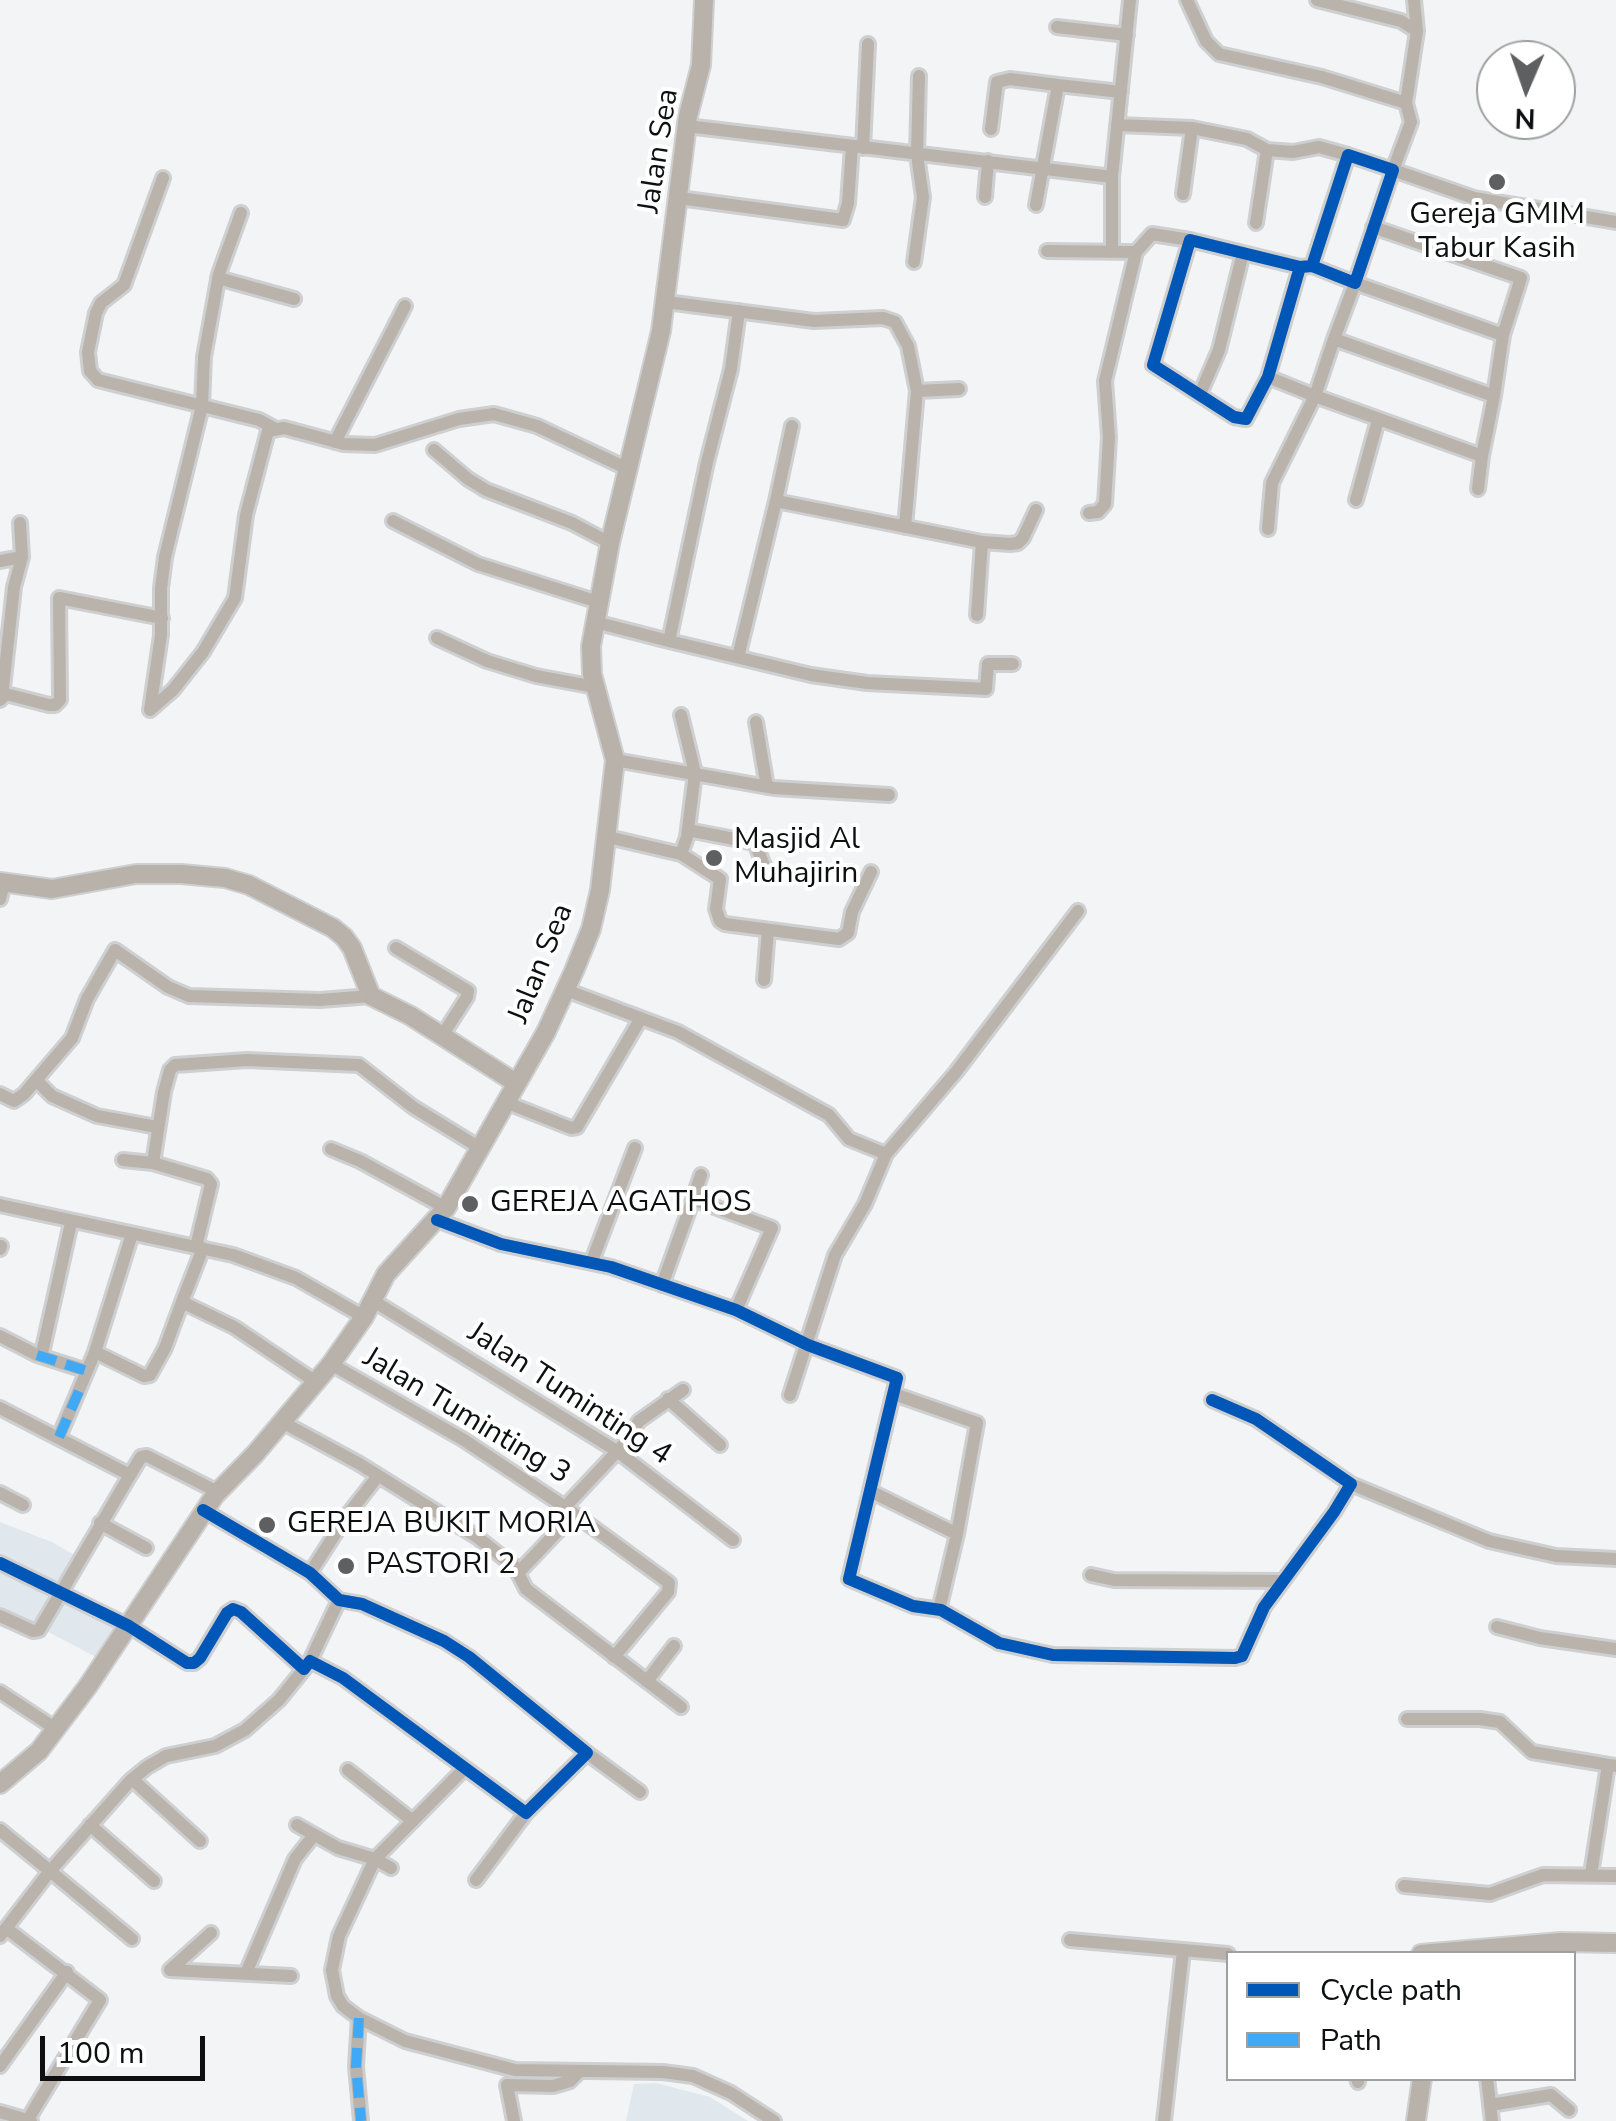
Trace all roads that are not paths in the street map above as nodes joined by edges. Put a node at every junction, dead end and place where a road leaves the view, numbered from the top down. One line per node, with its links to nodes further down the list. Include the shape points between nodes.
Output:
1 (704, 0): 15 (main road, Jalan Sea, via 701,66)
2 (1130, 0): 8 (street)
3 (1186, 0): 13 (street, via 1220,54)
4 (1316, 0): 7 (street)
5 (1414, 0): 7 (street)
6 (1056, 27): 8 (street)
7 (1417, 31): 13 (street)
8 (1127, 34): 12 (street)
9 (868, 44): 18 (street)
10 (919, 76): 21 (street)
11 (1058, 85): 12 (street); 17 (street, via 997,82); 23 (street)
12 (1120, 92): 14 (street)
13 (1406, 103): 24 (street, via 1410,122)
14 (1117, 124): 16 (street); 25 (street)
15 (687, 126): 18 (street); 28 (main road, Jalan Sea)
16 (1192, 128): 19 (street); 27 (street)
17 (991, 129)
18 (857, 147): 21 (street); 28 (street, via 844,220)
19 (1267, 150): 20 (street); 33 (street)
20 (1348, 154): 24 (street); 41 (street)
21 (917, 156): 22 (street); 40 (street, via 923,196)
22 (988, 161): 23 (street); 29 (street)
23 (1043, 168): 25 (street); 30 (street)
24 (1393, 170): 32 (street, via 1474,198); 34 (street)
25 (1112, 177): 37 (street)
26 (164, 178): 56 (street, via 124,285 98,307 88,363 98,380)
27 (1183, 194)
28 (679, 198): 45 (main road, Jalan Sea)
29 (985, 198)
30 (1036, 206)
31 (241, 212): 42 (street)
32 (1616, 222)
33 (1256, 223)
34 (1373, 227): 43 (street); 48 (street, via 1521,278)
35 (1190, 240): 38 (street, via 1152,234); 39 (street); 53 (street, via 1152,361)
36 (1047, 251): 37 (street)
37 (1112, 251): 38 (street)
38 (1136, 252): 68 (street, via 1104,381 1104,504)
39 (1243, 253): 41 (street); 53 (street, via 1219,350)
40 (914, 262)
41 (1306, 267): 43 (street); 50 (street)
42 (218, 278): 44 (street); 56 (street)
43 (1355, 282): 48 (street); 49 (street)
44 (294, 299)
45 (666, 302): 47 (street); 63 (main road, Jalan Sea)
46 (405, 306): 60 (street)
47 (739, 311): 52 (street, via 814,320 890,318 908,346); 82 (street, via 732,368)
48 (1503, 335): 55 (street)
49 (1334, 339): 54 (street); 55 (street)
50 (1268, 377): 53 (street, via 1246,419); 54 (street)
51 (959, 389): 52 (street)
52 (917, 390): 71 (street)
53 (1200, 394)
54 (1315, 396): 57 (street); 72 (street, via 1272,483)
55 (1494, 396): 62 (street)
56 (202, 406): 59 (street); 79 (street, via 165,557)
57 (1378, 420): 62 (street); 65 (street)
58 (792, 426): 66 (street)
59 (274, 428): 60 (street); 79 (street, via 265,437 255,478 235,598 203,652 150,710)
60 (335, 442): 63 (street, via 388,443 494,414 537,426)
61 (434, 450): 73 (street, via 486,490)
62 (1482, 456): 64 (street)
63 (628, 469): 73 (main road, Jalan Sea)
64 (1478, 489)
65 (1356, 500)
66 (776, 501): 71 (street); 83 (street)
67 (1036, 510): 74 (street, via 1018,543)
68 (1089, 514)
69 (392, 521): 77 (street, via 478,564)
70 (20, 523): 75 (street)
71 (904, 527): 74 (street)
72 (1268, 529)
73 (610, 542): 77 (main road, Jalan Sea)
74 (982, 542): 78 (street)
75 (22, 557): 76 (street); 86 (street)
76 (0, 561)
77 (598, 602): 80 (main road, Jalan Sea)
78 (977, 615)
79 (162, 618): 86 (street, via 59,598 60,700 55,705)
80 (594, 622): 82 (street); 85 (main road, Jalan Sea)
81 (438, 638): 85 (street, via 487,661)
82 (668, 641): 83 (street)
83 (738, 656): 84 (street, via 838,680 986,689 988,664)
84 (1014, 664)
85 (595, 687): 89 (main road, Jalan Sea)
86 (1, 698)
87 (682, 715): 90 (street)
88 (756, 722): 91 (street)
89 (615, 760): 90 (street); 94 (main road, Jalan Sea)
90 (695, 773): 91 (street); 93 (street)
91 (767, 788): 92 (street)
92 (889, 795)
93 (688, 830): 95 (street); 96 (street, via 755,843)
94 (608, 837): 95 (street); 103 (main road, Jalan Sea, via 591,929)
95 (680, 854): 100 (street, via 720,879 720,921)
96 (765, 868)
97 (871, 872): 100 (street, via 846,937)
98 (1, 888): 104 (main road, via 52,890 136,874 226,878 333,928 352,948)
99 (1078, 911): 115 (street)
100 (768, 930): 102 (street)
101 (396, 948): 106 (street, via 468,991)
102 (764, 980)
103 (566, 990): 105 (street); 108 (main road, Jalan Sea)
104 (372, 996): 106 (main road); 107 (street, via 198,998 176,992 115,950 72,1038)
105 (641, 1018): 110 (street, via 577,1127); 115 (street, via 792,1094 829,1115 849,1139)
106 (442, 1036): 108 (main road)
107 (36, 1080): 109 (street, via 14,1101); 111 (street, via 52,1096 97,1116)
108 (516, 1083): 110 (main road, Jalan Sea)
109 (0, 1094)
110 (505, 1102): 112 (main road, Jalan Sea)
111 (157, 1127): 112 (street, via 175,1065 350,1063); 117 (street)
112 (480, 1148): 121 (main road, Jalan Sea)
113 (635, 1148): 125 (street)
114 (331, 1149): 121 (street, via 371,1166)
115 (886, 1154): 131 (street, via 835,1255)
116 (124, 1160): 117 (street)
117 (153, 1163): 124 (street, via 211,1184)
118 (702, 1175): 119 (street)
119 (693, 1199): 126 (street); 129 (street, via 772,1228)
120 (0, 1205): 122 (street, Jalan Tuminting 4)
121 (441, 1214): 125 (street, via 501,1244); 128 (main road, Jalan Sea, via 400,1256)
122 (71, 1222): 123 (street, Jalan Tuminting 4); 133 (street, via 43,1351)
123 (132, 1234): 124 (street, Jalan Tuminting 4); 132 (street)
124 (200, 1248): 127 (street); 128 (street, Jalan Tuminting 4)
125 (592, 1261): 126 (street)
126 (662, 1285): 129 (street)
127 (182, 1302): 132 (street, via 150,1375); 136 (street, via 234,1326)
128 (368, 1308): 134 (main road, Jalan Sea); 146 (street, Jalan Tuminting 4)
129 (736, 1310): 131 (street)
130 (0, 1336): 133 (street)
131 (808, 1344): 138 (street, via 897,1378); 139 (street)
132 (94, 1352): 135 (street)
133 (37, 1354): 135 (street)
134 (331, 1364): 136 (main road, Jalan Sea); 155 (street, Jalan Tuminting 3, via 455,1434)
135 (87, 1371): 144 (street)
136 (316, 1382): 143 (main road, Jalan Sea)
137 (682, 1390): 140 (street)
138 (894, 1394): 150 (street); 157 (street, via 976,1423)
139 (790, 1395)
140 (668, 1400): 145 (street); 146 (street, via 639,1421)
141 (1212, 1400): 149 (street, via 1256,1419)
142 (0, 1408): 144 (street)
143 (282, 1422): 148 (street); 151 (main road, Jalan Sea)
144 (59, 1437): 147 (street)
145 (720, 1445)
146 (618, 1451): 155 (street); 158 (street, Jalan Tuminting 4)
147 (130, 1475): 151 (street, via 146,1456); 156 (street)
148 (378, 1476): 162 (street, via 477,1537); 163 (street)
149 (1351, 1484): 160 (street, via 1490,1540 1556,1556); 165 (street)
150 (870, 1491): 157 (street); 168 (street, via 849,1579)
151 (218, 1492): 154 (main road, Jalan Sea)
152 (0, 1493): 153 (street)
153 (24, 1505)
154 (203, 1510): 163 (street); 170 (main road, Jalan Sea)
155 (569, 1511): 162 (street); 174 (street, Jalan Tuminting 3, via 670,1584)
156 (100, 1523): 159 (street); 166 (street)
157 (957, 1534): 168 (street)
158 (733, 1540)
159 (146, 1548)
160 (1616, 1560)
161 (0, 1563): 166 (street)
162 (518, 1573): 174 (street, via 526,1588)
163 (310, 1574): 167 (street)
164 (1092, 1574): 165 (street, via 1114,1580)
165 (1284, 1581): 168 (street, via 1235,1658 1053,1656 998,1642)
166 (60, 1594): 169 (street, via 37,1631); 170 (street)
167 (339, 1600): 175 (street); 181 (street, via 362,1604 469,1656)
168 (939, 1610)
169 (0, 1616)
170 (129, 1626): 175 (street, via 194,1663 236,1610); 180 (main road, Jalan Sea)
171 (1496, 1627): 173 (street)
172 (674, 1646): 176 (street)
173 (1616, 1649)
174 (614, 1657): 176 (street)
175 (307, 1665): 183 (street, via 364,1692); 185 (street, via 245,1730 215,1746 166,1756)
176 (647, 1681): 178 (street)
177 (0, 1692): 180 (street)
178 (681, 1707)
179 (1407, 1719): 182 (street, via 1500,1722 1532,1752)
180 (56, 1729): 186 (main road, Jalan Sea)
181 (588, 1753): 187 (street); 188 (street)
182 (1612, 1766): 198 (street)
183 (464, 1769): 188 (street); 189 (street)
184 (348, 1770): 189 (street)
185 (132, 1780): 190 (street); 194 (street)
186 (0, 1784)
187 (640, 1792)
188 (526, 1813): 200 (street)
189 (413, 1821): 195 (street)
190 (90, 1825): 197 (street); 201 (street)
191 (297, 1825): 193 (street)
192 (0, 1830): 197 (street)
193 (314, 1835): 195 (street); 212 (street, via 295,1859)
194 (200, 1841)
195 (375, 1859): 196 (street); 214 (street, via 339,1936 332,1970 337,1996)
196 (391, 1868)
197 (50, 1871): 203 (street); 205 (street)
198 (1591, 1874): 199 (street); 202 (street, via 1543,1875 1494,1894)
199 (1616, 1876)
200 (476, 1880)
201 (154, 1881)
202 (1404, 1886)
203 (3, 1932): 211 (street)
204 (211, 1933): 212 (street, via 170,1970)
205 (132, 1938)
206 (1070, 1940): 208 (street)
207 (1616, 1944): 209 (main road)
208 (1183, 1951): 210 (street); 228 (street)
209 (1456, 1951)
210 (1226, 1954)
211 (67, 1972): 215 (street); 224 (street, via 100,2000)
212 (246, 1973): 213 (street)
213 (291, 1976)
214 (360, 2018): 216 (street, via 406,2041 482,2063); 225 (street)
215 (0, 2066)
216 (580, 2071): 226 (street, via 553,2086 508,2085); 227 (street, via 694,2076)
217 (1422, 2081): 229 (main road)
218 (1487, 2081): 221 (street)
219 (1550, 2081): 220 (street)
220 (1550, 2096): 221 (street); 222 (street)
221 (1490, 2105): 230 (street)
222 (1569, 2110)
223 (0, 2112): 224 (street)
224 (29, 2121)
225 (361, 2121)
226 (514, 2121)
227 (774, 2121)
228 (1164, 2121)
229 (1416, 2121)
230 (1492, 2121)

